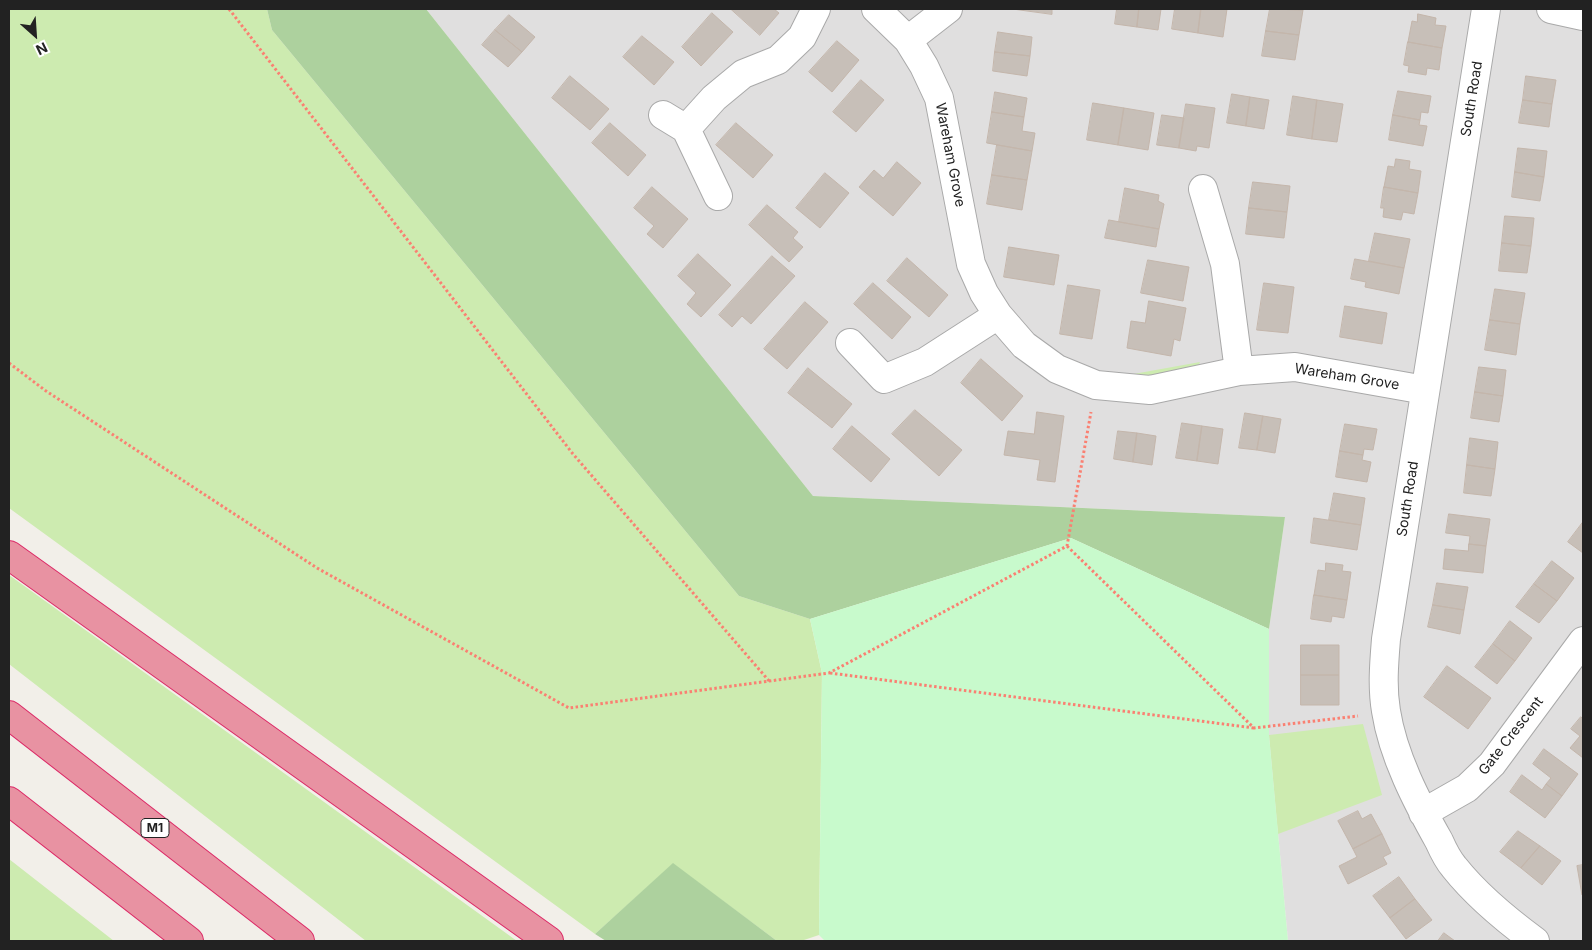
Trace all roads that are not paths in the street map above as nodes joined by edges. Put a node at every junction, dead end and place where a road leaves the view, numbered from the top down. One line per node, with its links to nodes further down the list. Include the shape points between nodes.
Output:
1 (816, 9): 9 (street, via 802,37 778,60 744,74 714,98)
2 (876, 9): 7 (street, Wareham Grove)
3 (948, 9): 7 (street)
4 (1486, 9): 15 (street, South Road)
5 (1552, 9): 6 (street)
6 (1583, 16)
7 (908, 40): 12 (street, Wareham Grove, via 939,98 971,264)
8 (663, 115): 9 (street)
9 (686, 129): 11 (street)
10 (1203, 189): 14 (street, via 1225,264)
11 (718, 196)
12 (998, 315): 13 (street, via 924,362 884,379); 14 (street, Wareham Grove, via 1024,345 1057,370 1096,385 1150,390)
13 (850, 343)
14 (1239, 371): 15 (street, Wareham Grove, via 1296,367)
15 (1425, 390): 20 (street, South Road, via 1386,639 1383,679 1386,712 1396,748)
16 (9, 555): 23 (highway)
17 (1583, 641): 20 (street, Gate Crescent, via 1492,764 1467,788)
18 (9, 715): 22 (highway, M1)
19 (9, 801): 21 (highway)
20 (1423, 813): 24 (street, South Road, via 1452,866 1506,919)
21 (189, 941)
22 (300, 941)
23 (549, 941)
24 (1535, 941)

